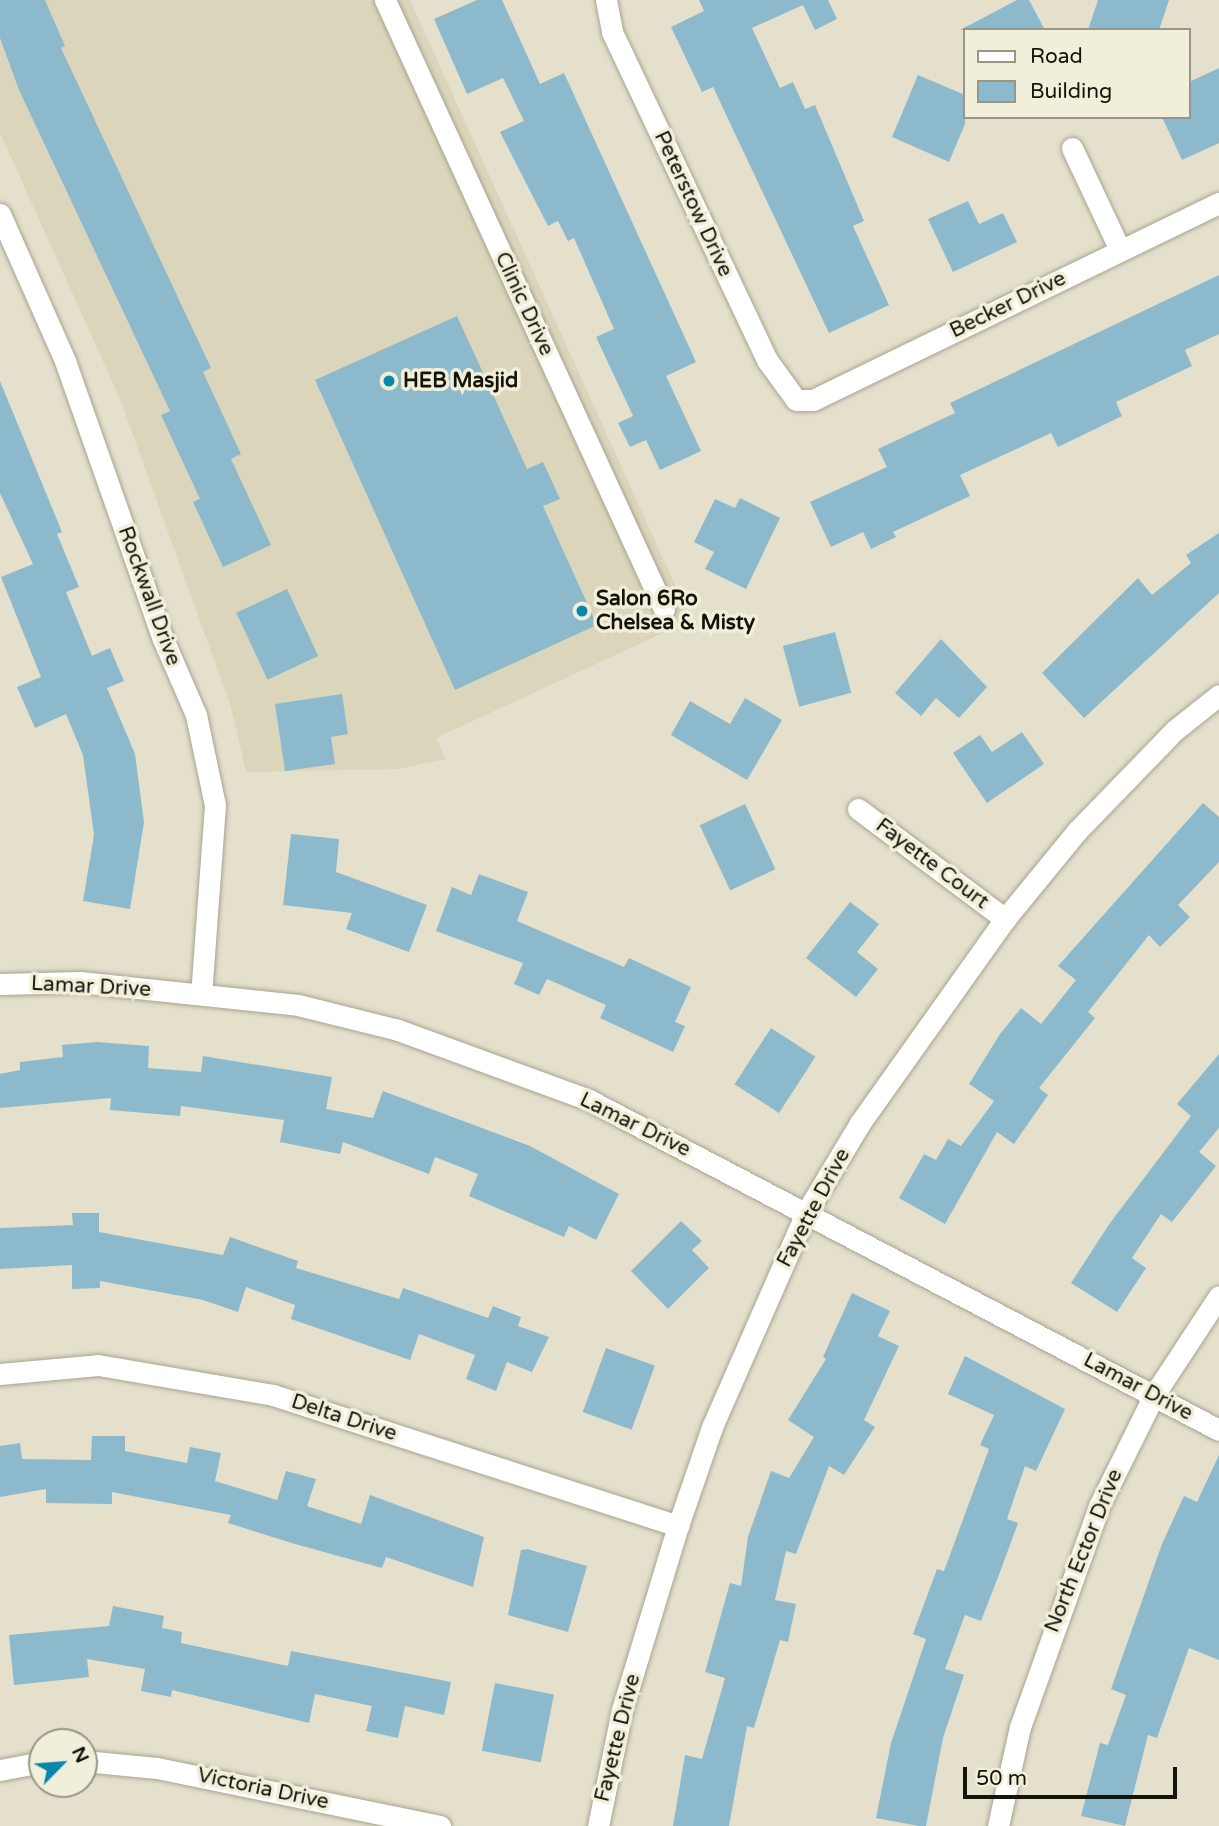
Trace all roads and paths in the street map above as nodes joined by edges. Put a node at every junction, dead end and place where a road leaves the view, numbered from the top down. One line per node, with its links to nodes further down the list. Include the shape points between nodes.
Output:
1 (385, 0): 8 (street, Clinic Drive)
2 (607, 0): 7 (street, Peterstow Drive, via 612,32 766,360)
3 (1072, 148): 6 (street)
4 (1219, 202): 6 (street, Becker Drive)
5 (0, 214): 13 (street, Rockwall Drive, via 65,361 163,639 196,715 215,805)
6 (1120, 250): 7 (street, Becker Drive, via 813,400)
7 (796, 400)
8 (664, 608)
9 (1219, 695): 11 (street, Fayette Drive, via 1175,730 1077,831)
10 (858, 809): 11 (street, Fayette Court)
11 (1005, 919): 14 (street, Fayette Drive, via 860,1123)
12 (0, 984): 13 (street, Lamar Drive, via 80,982)
13 (201, 995): 14 (street, Lamar Drive, via 298,1005 398,1030 590,1100)
14 (806, 1213): 17 (street, Lamar Drive); 19 (street, Fayette Drive, via 712,1427)
15 (1219, 1296): 17 (street, North Ector Drive)
16 (0, 1374): 19 (street, Delta Drive, via 97,1365 273,1395)
17 (1154, 1395): 18 (street, Lamar Drive); 25 (street, North Ector Drive, via 1099,1506 1053,1622 1020,1727)
18 (1219, 1430)
19 (678, 1527): 24 (street, Fayette Drive, via 622,1710)
20 (98, 1762): 23 (street, Victoria Drive, via 157,1768)
21 (28, 1765): 22 (street)
22 (0, 1770)
23 (440, 1826)
24 (598, 1826)
25 (998, 1826)

